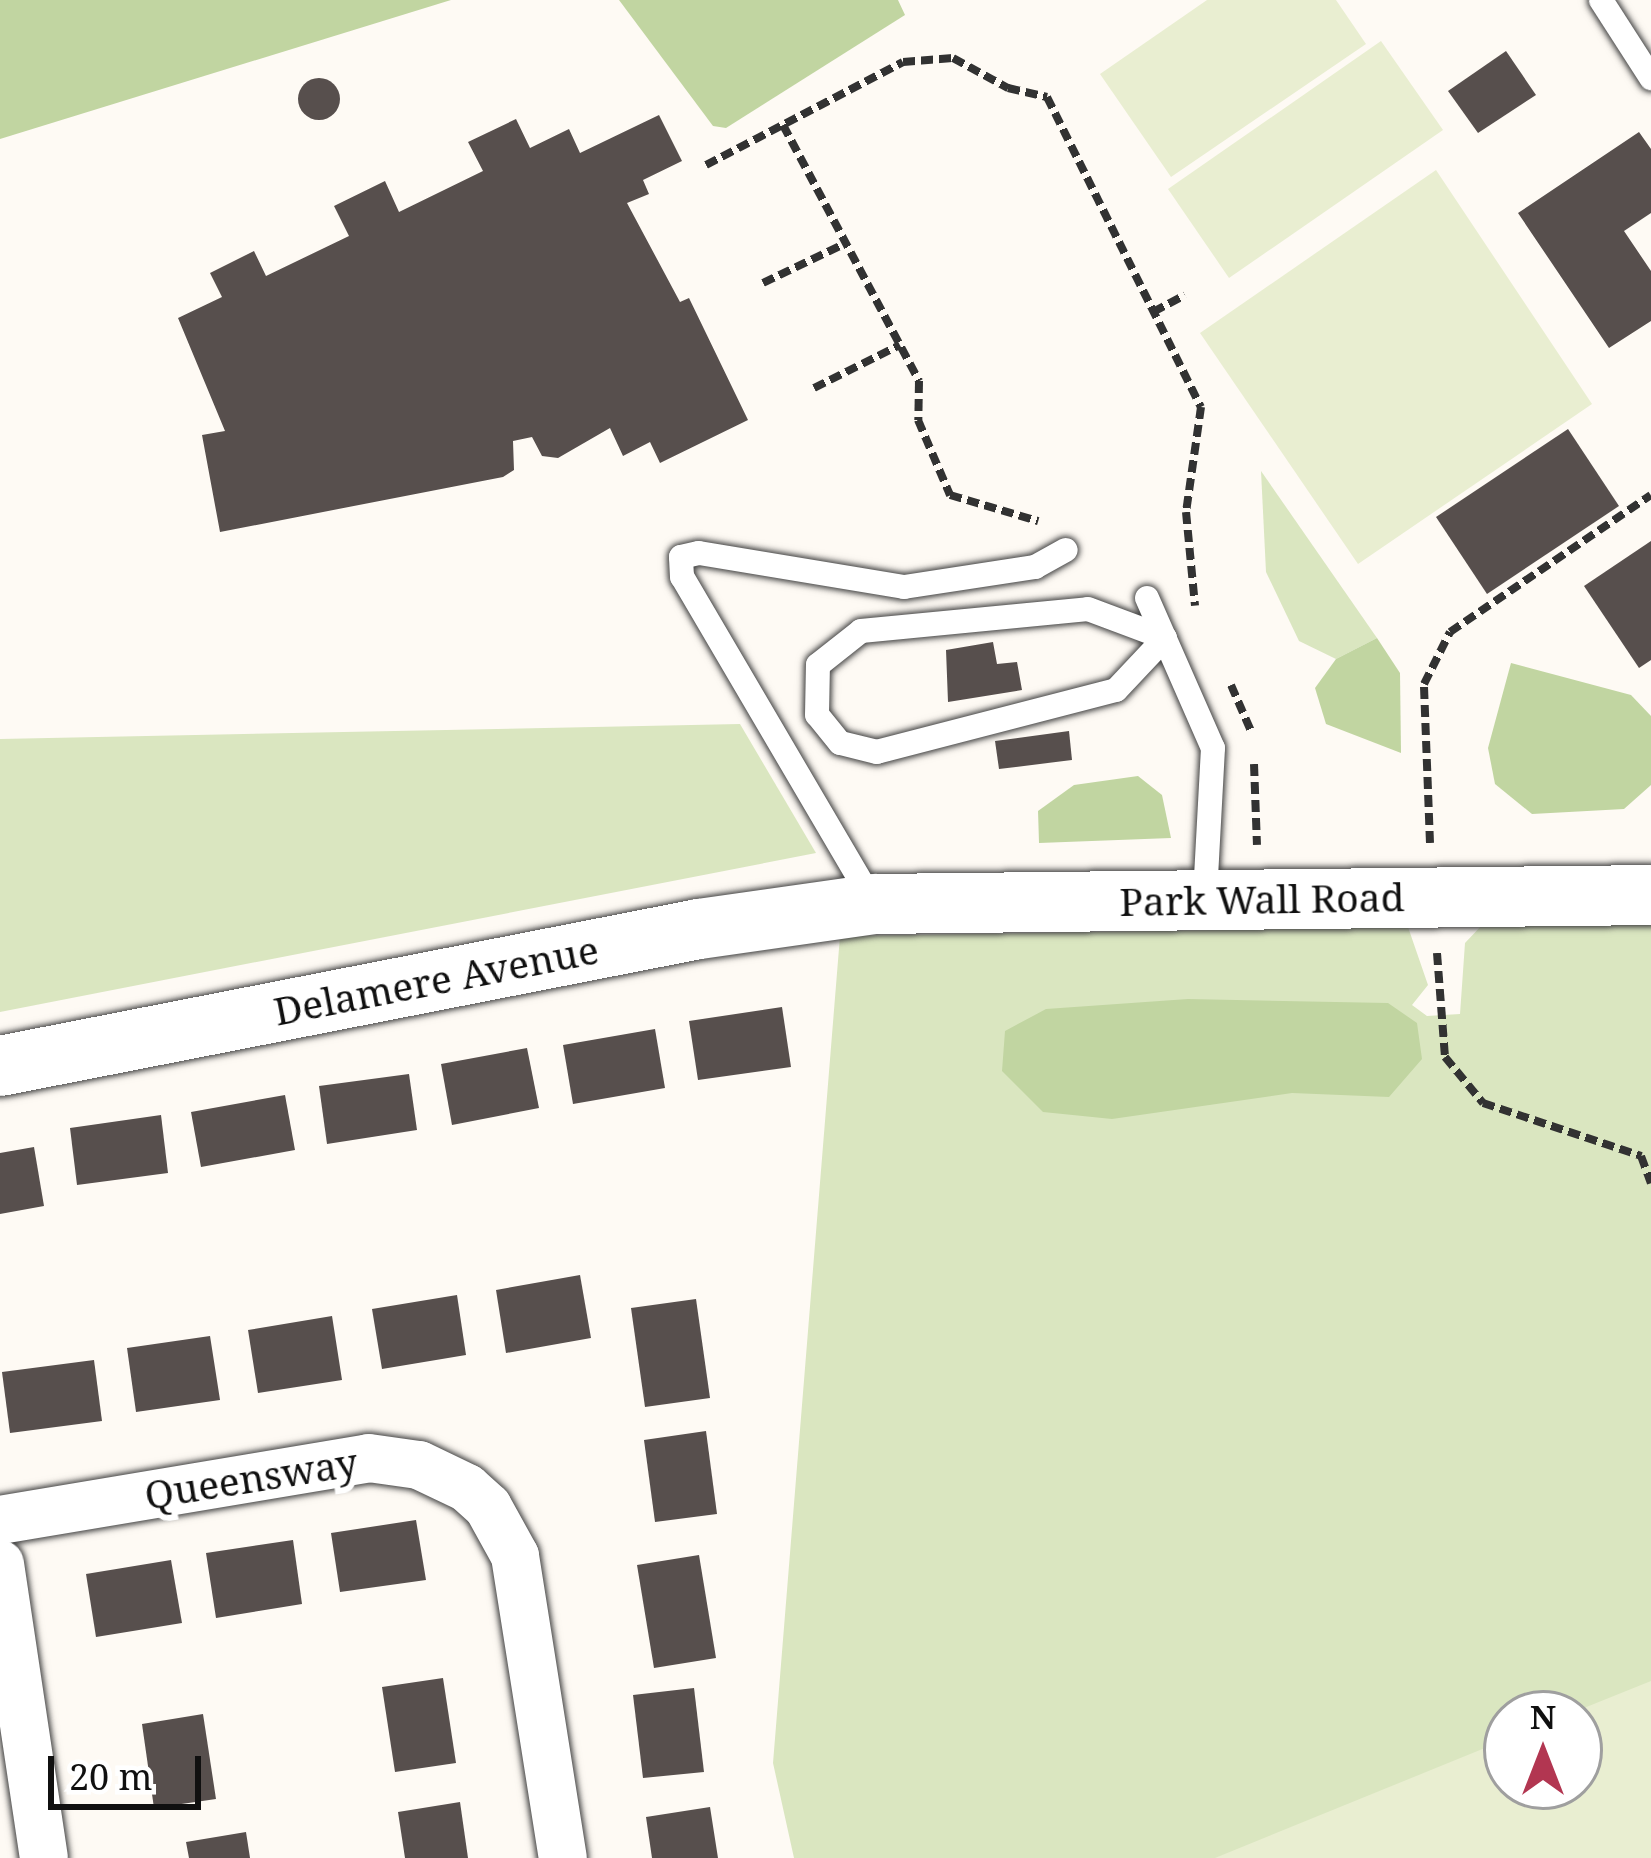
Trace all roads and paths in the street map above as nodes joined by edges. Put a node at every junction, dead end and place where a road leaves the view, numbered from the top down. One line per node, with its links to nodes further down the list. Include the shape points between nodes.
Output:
1 (1601, 0): 2 (lane)
2 (1651, 78)
3 (783, 125): 4 (path); 5 (path); 8 (path, via 903,62 930,57 953,58 1008,88 1047,97)
4 (706, 165)
5 (846, 243): 6 (path); 9 (path)
6 (763, 283)
7 (1185, 296): 8 (path)
8 (1153, 312): 15 (path, via 1201,407 1186,512)
9 (900, 345): 10 (path); 12 (path, via 919,381 919,420 950,495)
10 (814, 388)
11 (1651, 495): 19 (path, via 1450,632 1424,684)
12 (1054, 526)
13 (1066, 550): 21 (lane, via 1035,567 904,587 699,553 681,557 682,577)
14 (1147, 598): 16 (lane)
15 (1198, 619)
16 (1165, 638): 16 (lane, via 1116,690 878,752 840,742 813,699 827,650 861,631 1088,609); 20 (lane, via 1213,748)
17 (1226, 677): 20 (path, via 1253,744)
18 (1651, 895): 19 (street, Park Wall Road)
19 (1433, 897): 20 (street, Park Wall Road); 23 (path, via 1445,1057 1483,1103 1641,1156)
20 (1232, 900): 21 (street, Park Wall Road)
21 (874, 904): 22 (street, Delamere Avenue, via 699,928)
22 (0, 1066)
23 (1651, 1183)
24 (0, 1520): 27 (street, Queensway, via 369,1458 455,1481 488,1507 514,1556)
25 (0, 1564): 26 (street)
26 (44, 1858)
27 (563, 1858)

